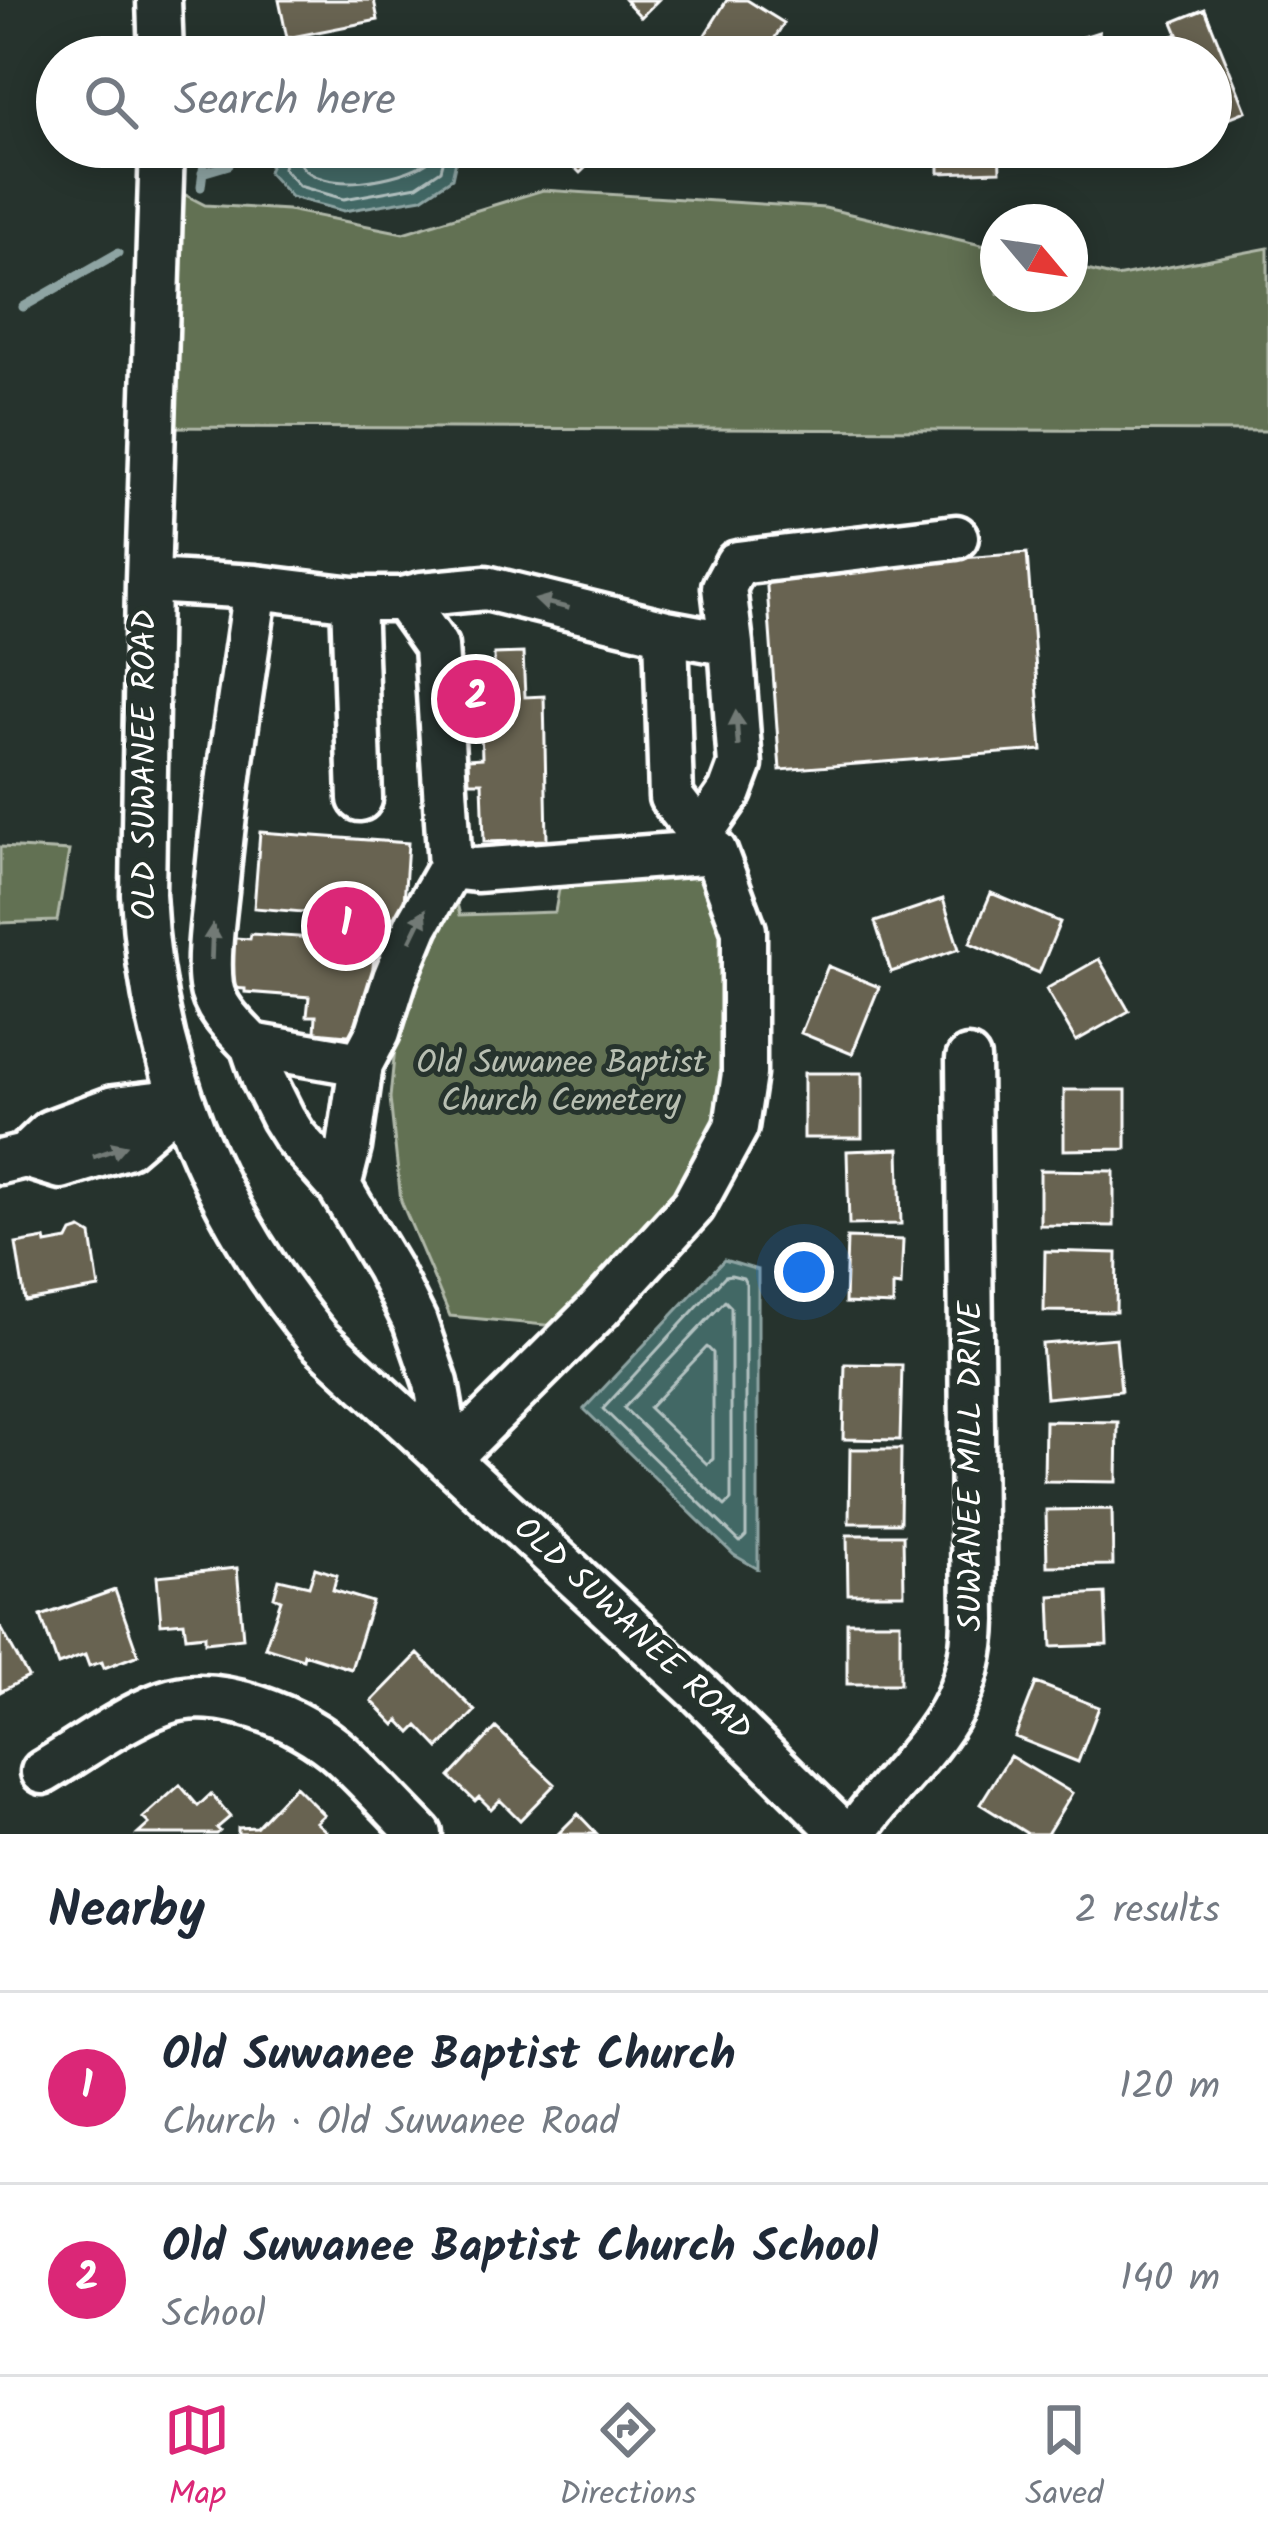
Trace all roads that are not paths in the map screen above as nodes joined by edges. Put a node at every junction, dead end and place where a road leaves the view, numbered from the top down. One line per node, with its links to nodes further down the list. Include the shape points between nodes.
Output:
1 (159, 0): 2 (street)
2 (160, 36)
3 (161, 168): 5 (street, OLD SUWANEE ROAD)
4 (956, 537): 10 (street, via 736,563 724,587)
5 (148, 581): 6 (street); 17 (street, OLD SUWANEE ROAD, via 145,940)
6 (256, 587): 7 (street); 14 (street, one-way to 6, via 211,986 224,810)
7 (353, 599): 8 (street); 11 (street)
8 (403, 599): 9 (street, one-way to 8, via 487,588); 13 (street, via 436,646)
9 (666, 632): 10 (street); 12 (street, via 671,797)
10 (731, 644): 12 (street, one-way to 10, via 740,765)
11 (359, 799)
12 (700, 844): 13 (street); 20 (street, via 715,852 744,930 736,1127 693,1206)
13 (450, 867): 16 (street, one-way to 13, via 417,925)
14 (252, 1045): 16 (street); 19 (street, via 283,1118)
15 (968, 1059): 24 (street, SUWANEE MILL DRIVE, via 972,1658 948,1718)
16 (361, 1064): 19 (street)
17 (181, 1100): 18 (street, via 114,1108 50,1132); 20 (street, OLD SUWANEE ROAD, via 211,1176 283,1297)
18 (12, 1159)
19 (339, 1186): 20 (street, via 416,1322)
20 (448, 1459): 23 (street, OLD SUWANEE ROAD)
21 (44, 1772): 22 (street, via 166,1702 206,1696 257,1706 339,1751)
22 (420, 1834)
23 (844, 1834)
24 (854, 1834)

